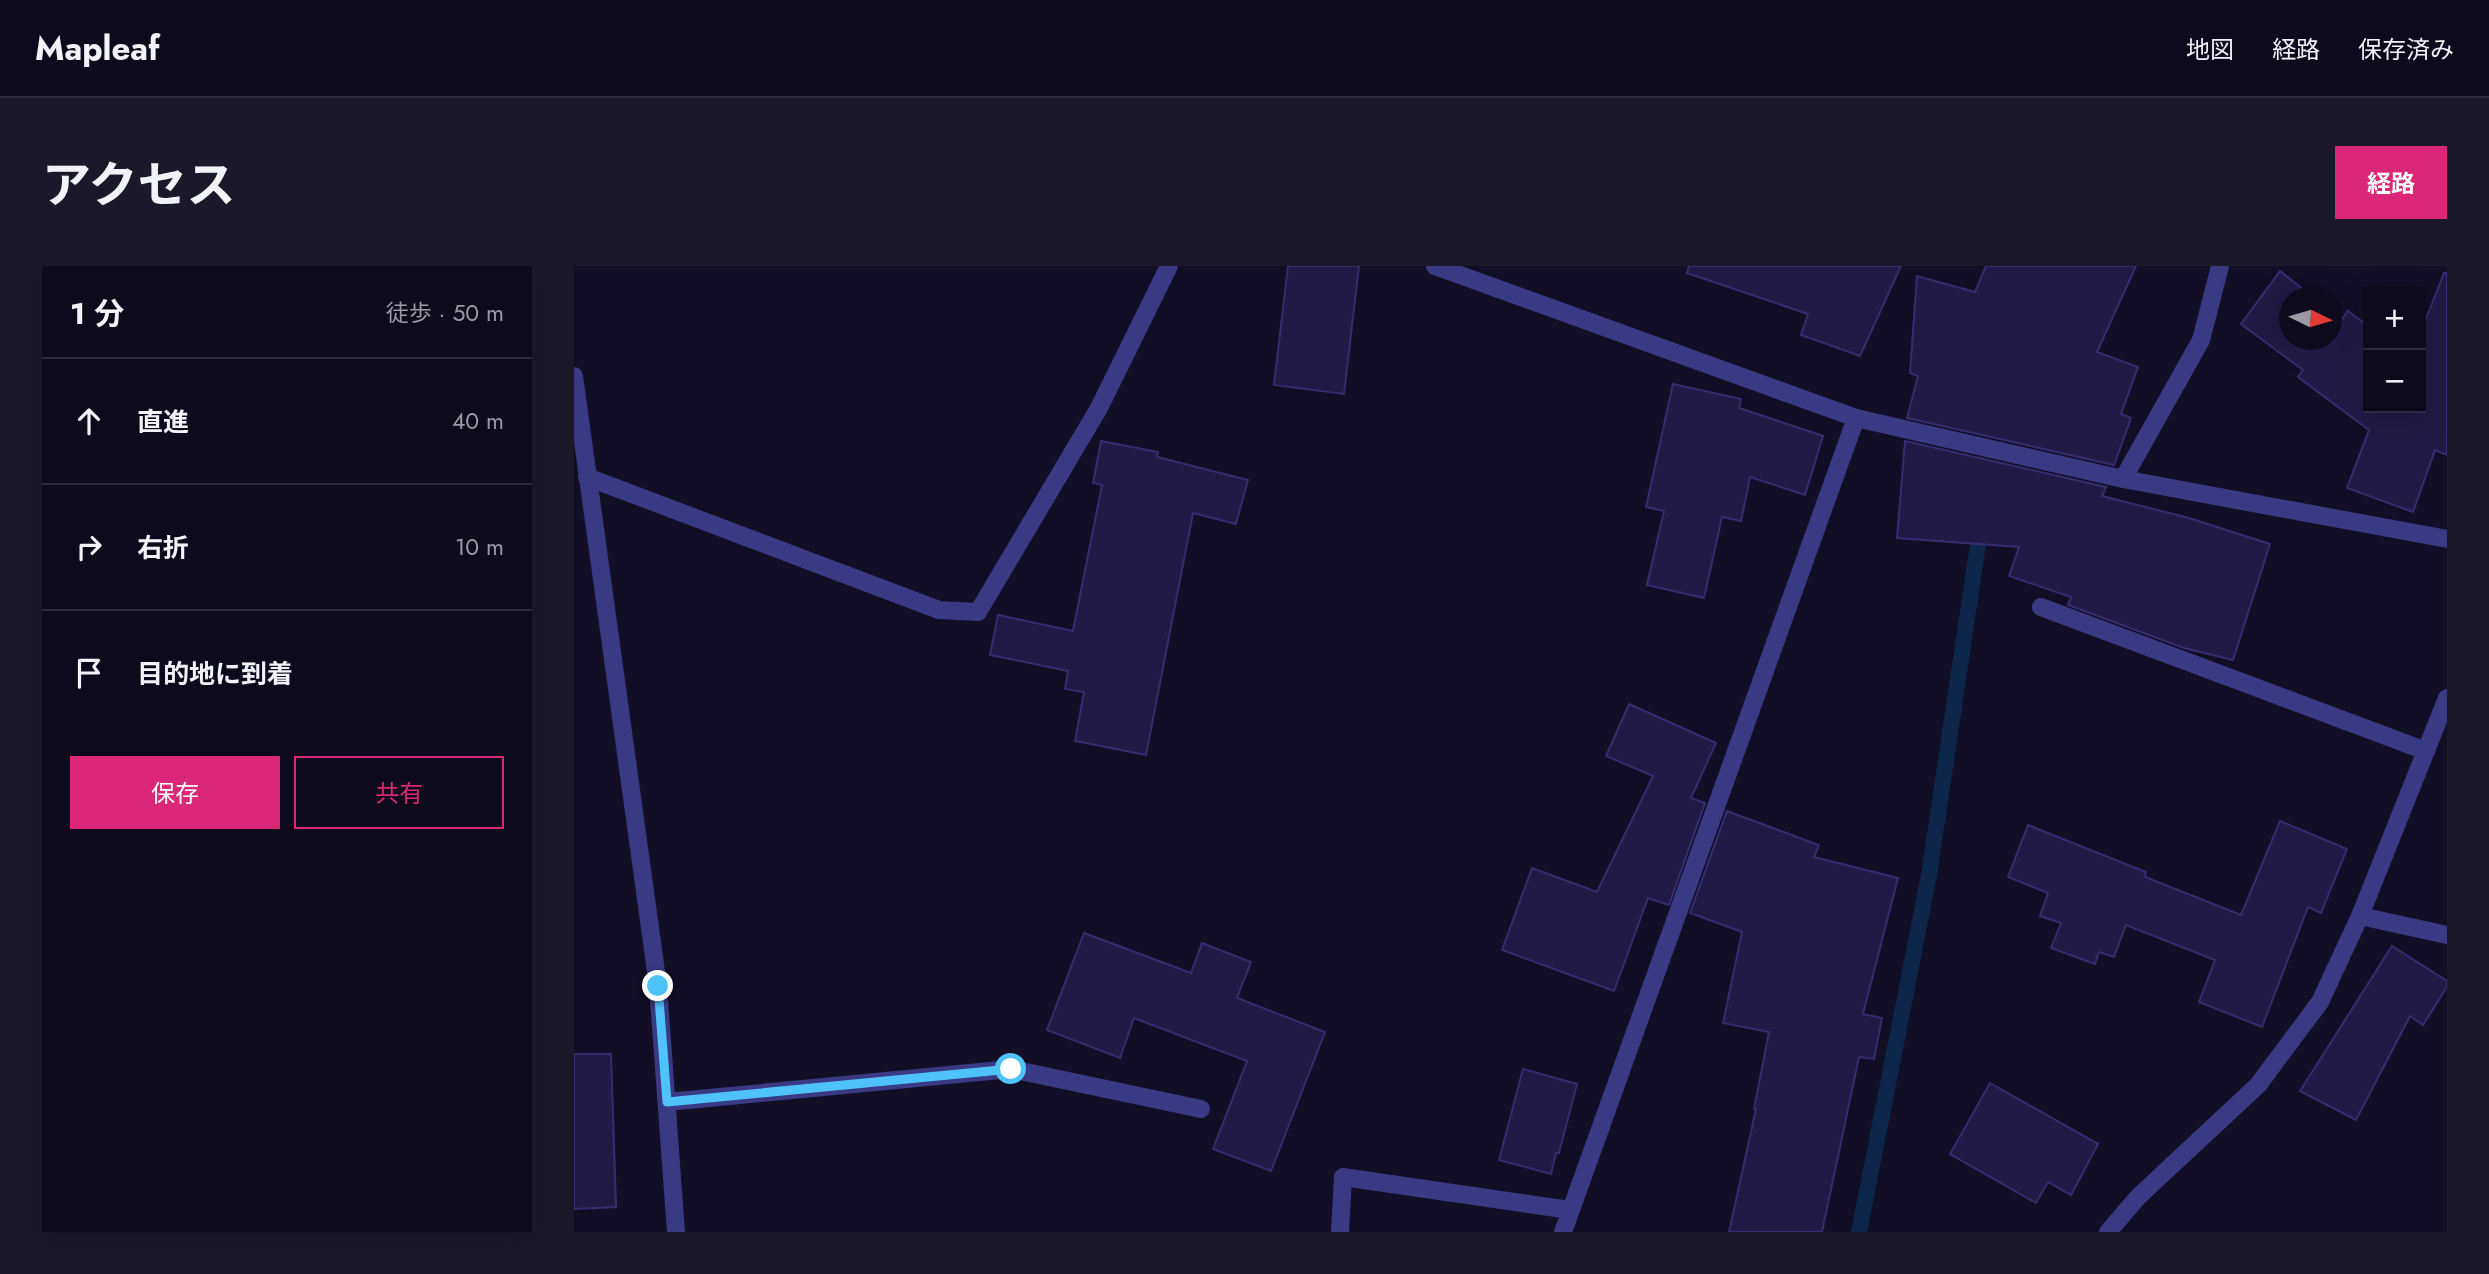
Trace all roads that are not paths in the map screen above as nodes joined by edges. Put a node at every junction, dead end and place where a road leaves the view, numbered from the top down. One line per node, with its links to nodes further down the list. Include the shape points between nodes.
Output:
1 (1169, 266): 6 (street, via 1099,408 978,611 939,610)
2 (1436, 266): 5 (street)
3 (2220, 266): 7 (street, via 2201,340)
4 (574, 376): 6 (street)
5 (1856, 418): 7 (street); 16 (street)
6 (587, 477): 14 (street, via 658,986)
7 (2123, 479): 8 (street)
8 (2447, 539)
9 (2041, 607): 11 (street)
10 (2447, 698): 11 (street)
11 (2426, 751): 12 (street)
12 (2360, 916): 13 (street); 20 (street, via 2320,1002 2258,1085 2138,1197)
13 (2447, 934)
14 (667, 1102): 15 (street, via 1011,1069); 17 (street)
15 (1202, 1110)
16 (1570, 1210): 18 (street, via 1343,1177); 19 (street)
17 (676, 1232)
18 (1340, 1232)
19 (1563, 1232)
20 (2108, 1232)

